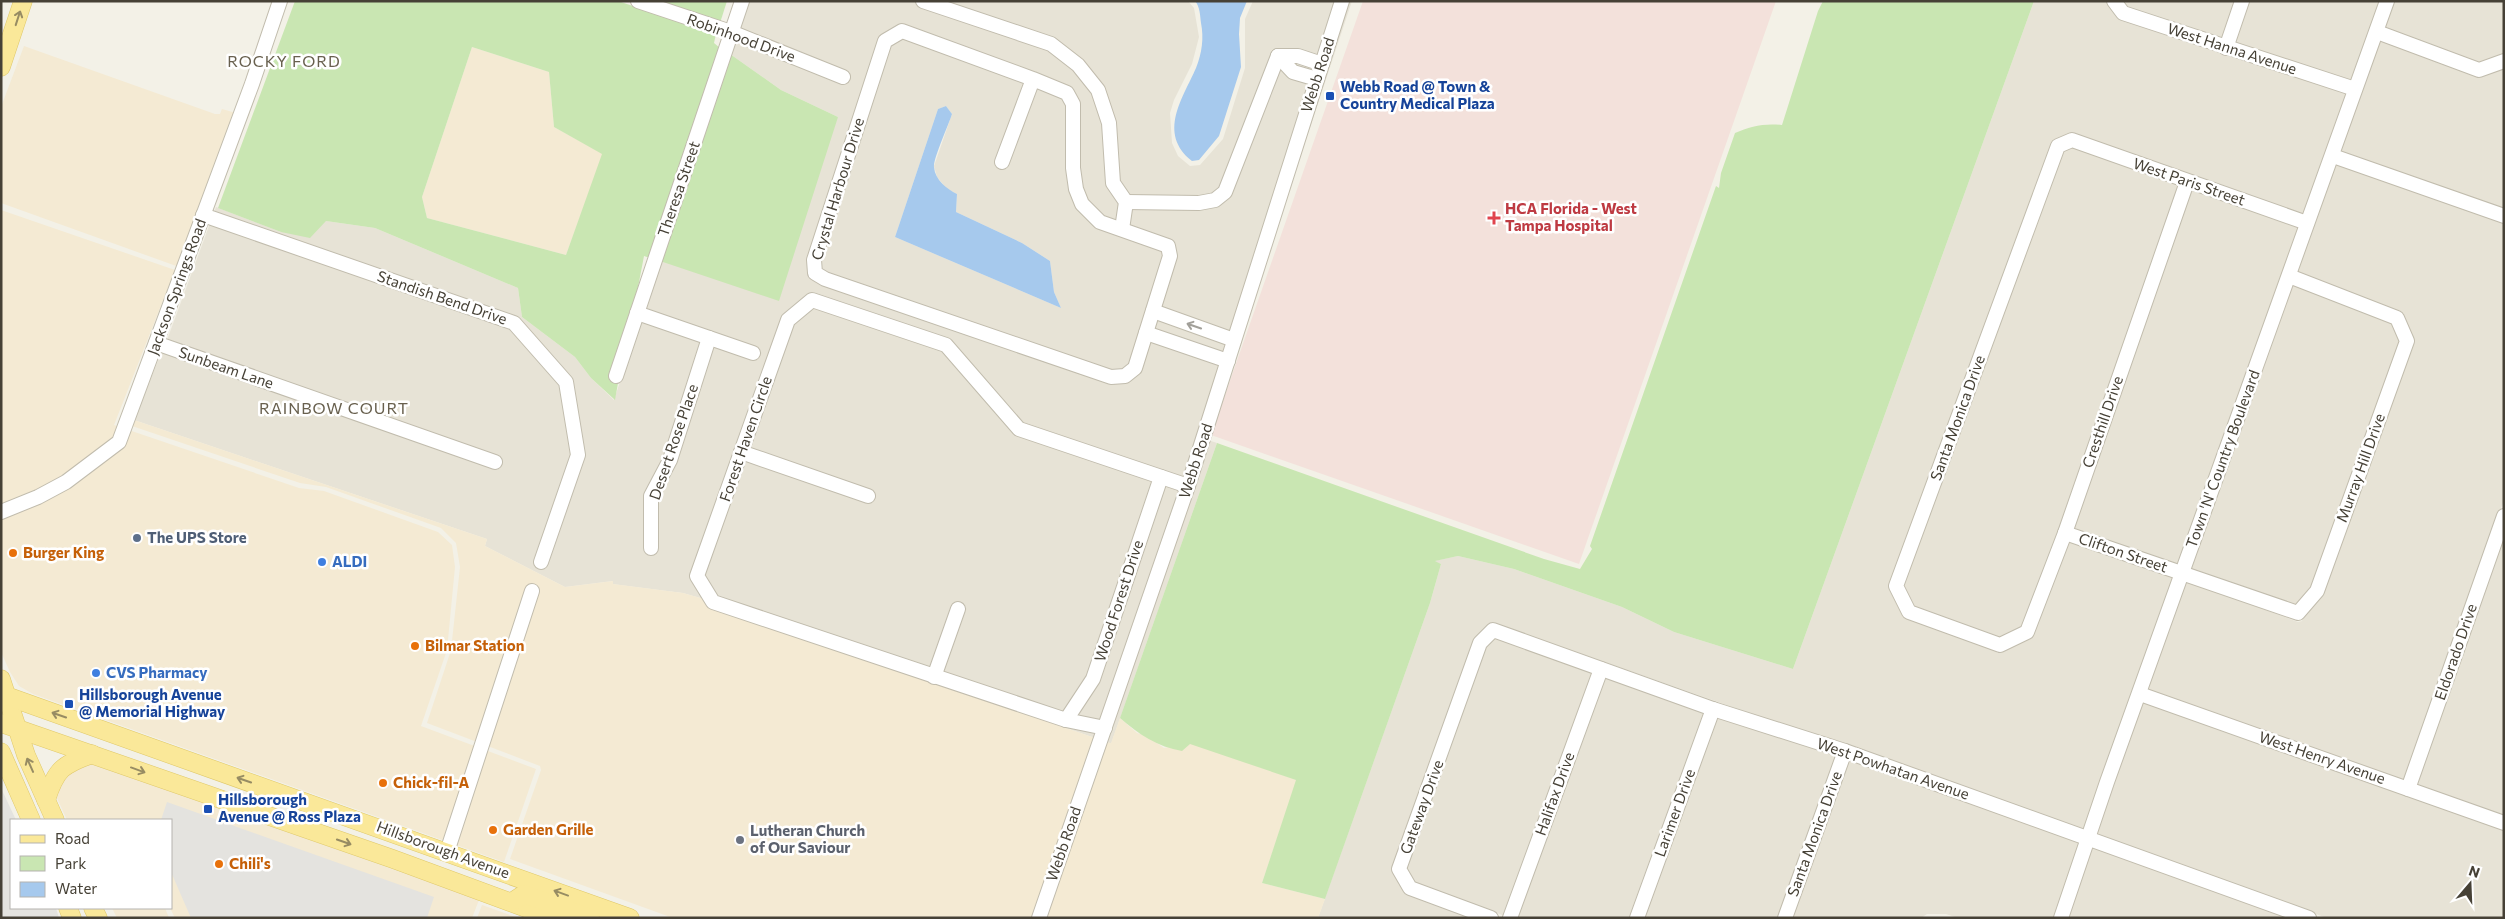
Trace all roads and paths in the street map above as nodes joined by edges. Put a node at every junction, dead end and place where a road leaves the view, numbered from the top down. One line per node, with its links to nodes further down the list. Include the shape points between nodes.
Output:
1 (23, 1): 16 (main road, one-way to 1)
2 (280, 1): 26 (street, Jackson Springs Road)
3 (638, 1): 10 (street, Robinhood Drive)
4 (742, 1): 10 (street, Theresa Street)
5 (923, 1): 25 (street, via 1050,44 1078,65 1098,90 1109,122 1113,183)
6 (1342, 1): 15 (street, Webb Road)
7 (2114, 1): 12 (street, West Hanna Avenue, via 2123,13)
8 (2242, 1): 12 (street)
9 (2387, 1): 11 (street, Town 'N' Country Boulevard)
10 (731, 32): 17 (street, Robinhood Drive); 32 (street, Theresa Street)
11 (2377, 32): 14 (street, via 2479,70); 20 (street, Town 'N' Country Boulevard)
12 (2226, 48): 20 (street, West Hanna Avenue)
13 (1278, 56): 15 (street, via 1298,56); 18 (street, via 1293,72); 25 (street, via 1225,192 1215,200 1199,203)
14 (2504, 61)
15 (1322, 64): 18 (street, Webb Road)
16 (1, 67)
17 (843, 77)
18 (1317, 79): 35 (street, Webb Road)
19 (1033, 80): 23 (street); 29 (street, Crystal Harbour Drive, via 1067,93 1073,104 1074,168 1076,189 1082,204 1100,222); 33 (street, Crystal Harbour Drive, via 902,31 885,41 814,260 815,273 824,279 1111,377 1126,376 1135,368)
20 (2355, 89): 22 (street, Town 'N' Country Boulevard)
21 (2072, 140): 24 (street, West Paris Street); 55 (street, Santa Monica Drive, via 2058,146 1896,586 1909,612)
22 (2333, 156): 27 (street); 28 (street, Town 'N' Country Boulevard)
23 (1002, 162)
24 (2187, 182): 28 (street, West Paris Street); 47 (street, Cresthill Drive)
25 (1126, 202): 29 (street)
26 (203, 215): 36 (street, Jackson Springs Road); 49 (street, Standish Bend Drive, via 514,323 566,382 578,455)
27 (2504, 216)
28 (2307, 223): 30 (street, Town 'N' Country Boulevard)
29 (1122, 229): 31 (street, Crystal Harbour Drive, via 1168,246 1170,256)
30 (2289, 276): 50 (street, Town 'N' Country Boulevard); 53 (street, Murray Hill Drive, via 2397,318 2407,342 2316,591)
31 (1153, 311): 33 (street, Crystal Harbour Drive); 35 (street, one-way to 31)
32 (637, 313): 34 (street); 39 (street, Theresa Street)
33 (1146, 333): 38 (street)
34 (709, 338): 37 (street); 48 (street, Desert Rose Place, via 670,460 651,496)
35 (1234, 340): 38 (street, Webb Road)
36 (156, 343): 41 (street, Sunbeam Lane); 45 (street, Jackson Springs Road, via 119,442 66,482)
37 (753, 353)
38 (1228, 361): 43 (street, Webb Road)
39 (616, 376)
40 (741, 452): 42 (street, Forest Haven Circle, via 788,320 812,300 946,345 1019,429); 44 (street); 57 (street, Forest Haven Circle, via 697,576 713,602)
41 (495, 462)
42 (1161, 477): 43 (street, Forest Haven Circle); 62 (street, Wood Forest Drive, via 1093,679)
43 (1188, 486): 64 (street, Webb Road)
44 (868, 496)
45 (1, 512)
46 (2504, 516): 68 (street, Eldorado Drive)
47 (2065, 533): 50 (street, Clifton Street); 55 (street, Cresthill Drive, via 2027,632)
48 (651, 548)
49 (541, 562)
50 (2182, 573): 53 (street, Clifton Street); 59 (street, Town 'N' Country Boulevard)
51 (532, 591): 76 (street)
52 (958, 609): 57 (street)
53 (2298, 613)
54 (1480, 643): 56 (street, West Powhatan Avenue, via 1494,630); 84 (street, Gateway Drive, via 1399,869 1410,888)
55 (2000, 645)
56 (1601, 669): 61 (street, West Powhatan Avenue); 85 (street, Halifax Drive)
57 (934, 677): 62 (street, Forest Haven Circle)
58 (1, 679): 60 (main road)
59 (2140, 694): 68 (street, West Henry Avenue); 75 (street, Town 'N' Country Boulevard)
60 (4, 695): 63 (main road); 70 (main road, Hillsborough Avenue, one-way to 60)
61 (1713, 709): 65 (street, West Powhatan Avenue); 86 (street, Larimer Drive)
62 (1066, 720): 64 (street, Forest Haven Circle)
63 (9, 726): 67 (main road, Hillsborough Avenue); 69 (main road, one-way to 63)
64 (1105, 728): 83 (street, Webb Road)
65 (1845, 751): 75 (street, West Powhatan Avenue); 87 (street, Santa Monica Drive)
66 (1, 752): 71 (main road)
67 (92, 754): 69 (main road, via 60,768); 74 (main road, Hillsborough Avenue, one-way to 74)
68 (2408, 789): 73 (street, West Henry Avenue)
69 (46, 800): 72 (main road)
70 (306, 801): 74 (main road); 76 (main road, Hillsborough Avenue)
71 (31, 819)
72 (55, 819)
73 (2504, 823)
74 (298, 826): 77 (main road, Hillsborough Avenue, one-way to 77)
75 (2088, 839): 88 (street, Town 'N' Country Boulevard); 89 (street, West Powhatan Avenue)
76 (447, 852): 78 (main road, Hillsborough Avenue)
77 (393, 859): 78 (main road, via 417,852 486,876); 79 (main road, Hillsborough Avenue)
78 (506, 873): 82 (main road, Hillsborough Avenue, one-way to 78)
79 (510, 902): 80 (main road, Hillsborough Avenue); 81 (main road, via 524,894)
80 (553, 918)
81 (590, 918)
82 (630, 918)
83 (1039, 918)
84 (1491, 918)
85 (1510, 918)
86 (1638, 918)
87 (1785, 918)
88 (2061, 918)
89 (2309, 918)

